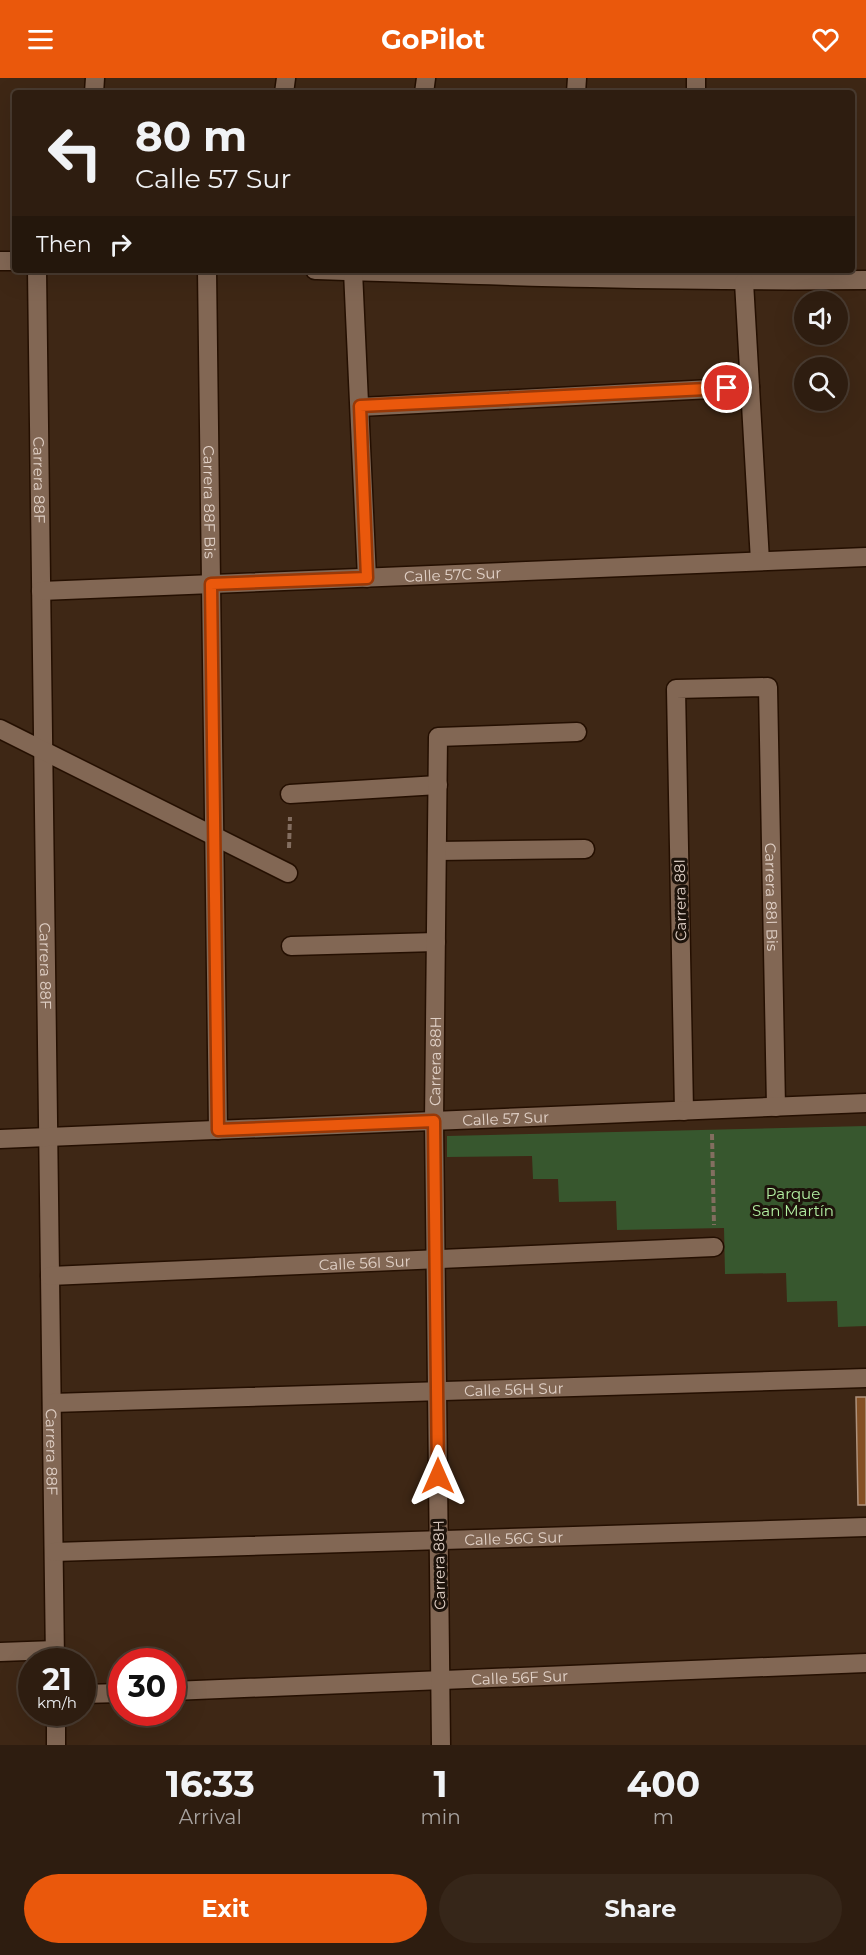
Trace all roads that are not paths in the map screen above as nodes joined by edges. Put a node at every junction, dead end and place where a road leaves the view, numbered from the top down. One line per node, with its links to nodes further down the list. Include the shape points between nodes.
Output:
1 (37, 273): 14 (street, Carrera 88F)
2 (207, 273): 13 (street, Carrera 88F Bis)
3 (354, 273): 9 (street)
4 (514, 273): 5 (street)
5 (568, 274): 7 (street)
6 (866, 280): 7 (street)
7 (744, 282): 8 (street)
8 (750, 387): 9 (street); 11 (street)
9 (360, 406): 12 (street)
10 (866, 557): 11 (street, Calle 57C Sur)
11 (760, 561): 12 (street, Calle 57C Sur)
12 (367, 578): 13 (street, Calle 57C Sur)
13 (211, 584): 14 (street, Calle 57C Sur); 21 (street, Carrera 88F Bis)
14 (41, 591): 18 (street, Carrera 88F)
15 (676, 689): 28 (street, Carrera 88I Bis, via 768,687); 29 (street, Carrera 88I)
16 (0, 729): 18 (street)
17 (577, 732): 19 (street, Carrera 88H, via 438,737)
18 (44, 751): 21 (street); 32 (street, Carrera 88F)
19 (438, 785): 20 (street); 23 (street, Carrera 88H)
20 (290, 794)
21 (214, 836): 24 (street); 31 (street, Carrera 88F Bis)
22 (585, 849): 23 (street)
23 (437, 851): 25 (street, Carrera 88H)
24 (288, 873)
25 (436, 942): 26 (street); 30 (street, Carrera 88H)
26 (291, 946)
27 (866, 1103): 28 (street, Calle 57 Sur)
28 (776, 1107): 29 (street, Calle 57 Sur)
29 (684, 1111): 30 (street, Calle 57 Sur)
30 (434, 1121): 31 (street, Calle 57 Sur); 35 (street, Carrera 88H)
31 (218, 1130): 32 (street, Calle 57 Sur)
32 (48, 1137): 33 (street, Calle 57 Sur); 36 (street, Carrera 88F)
33 (0, 1139)
34 (714, 1247): 35 (street, Calle 56I Sur)
35 (435, 1259): 36 (street, Calle 56I Sur); 38 (street, Carrera 88H)
36 (50, 1276): 39 (street, Carrera 88F)
37 (866, 1378): 38 (street, Calle 56H Sur)
38 (438, 1391): 39 (street, Calle 56H Sur); 41 (street, Carrera 88H)
39 (52, 1403): 42 (street, Carrera 88F)
40 (866, 1527): 41 (street, Calle 56G Sur)
41 (438, 1540): 42 (street, Calle 56G Sur); 47 (street, Carrera 88H)
42 (54, 1552): 43 (street, Carrera 88F)
43 (55, 1648)
44 (0, 1652): 45 (street)
45 (18, 1653)
46 (866, 1663): 47 (street, Calle 56F Sur)
47 (440, 1681): 48 (street, Calle 56F Sur); 51 (street, Carrera 88H)
48 (186, 1690)
49 (56, 1726): 50 (street)
50 (56, 1745)
51 (441, 1745)

